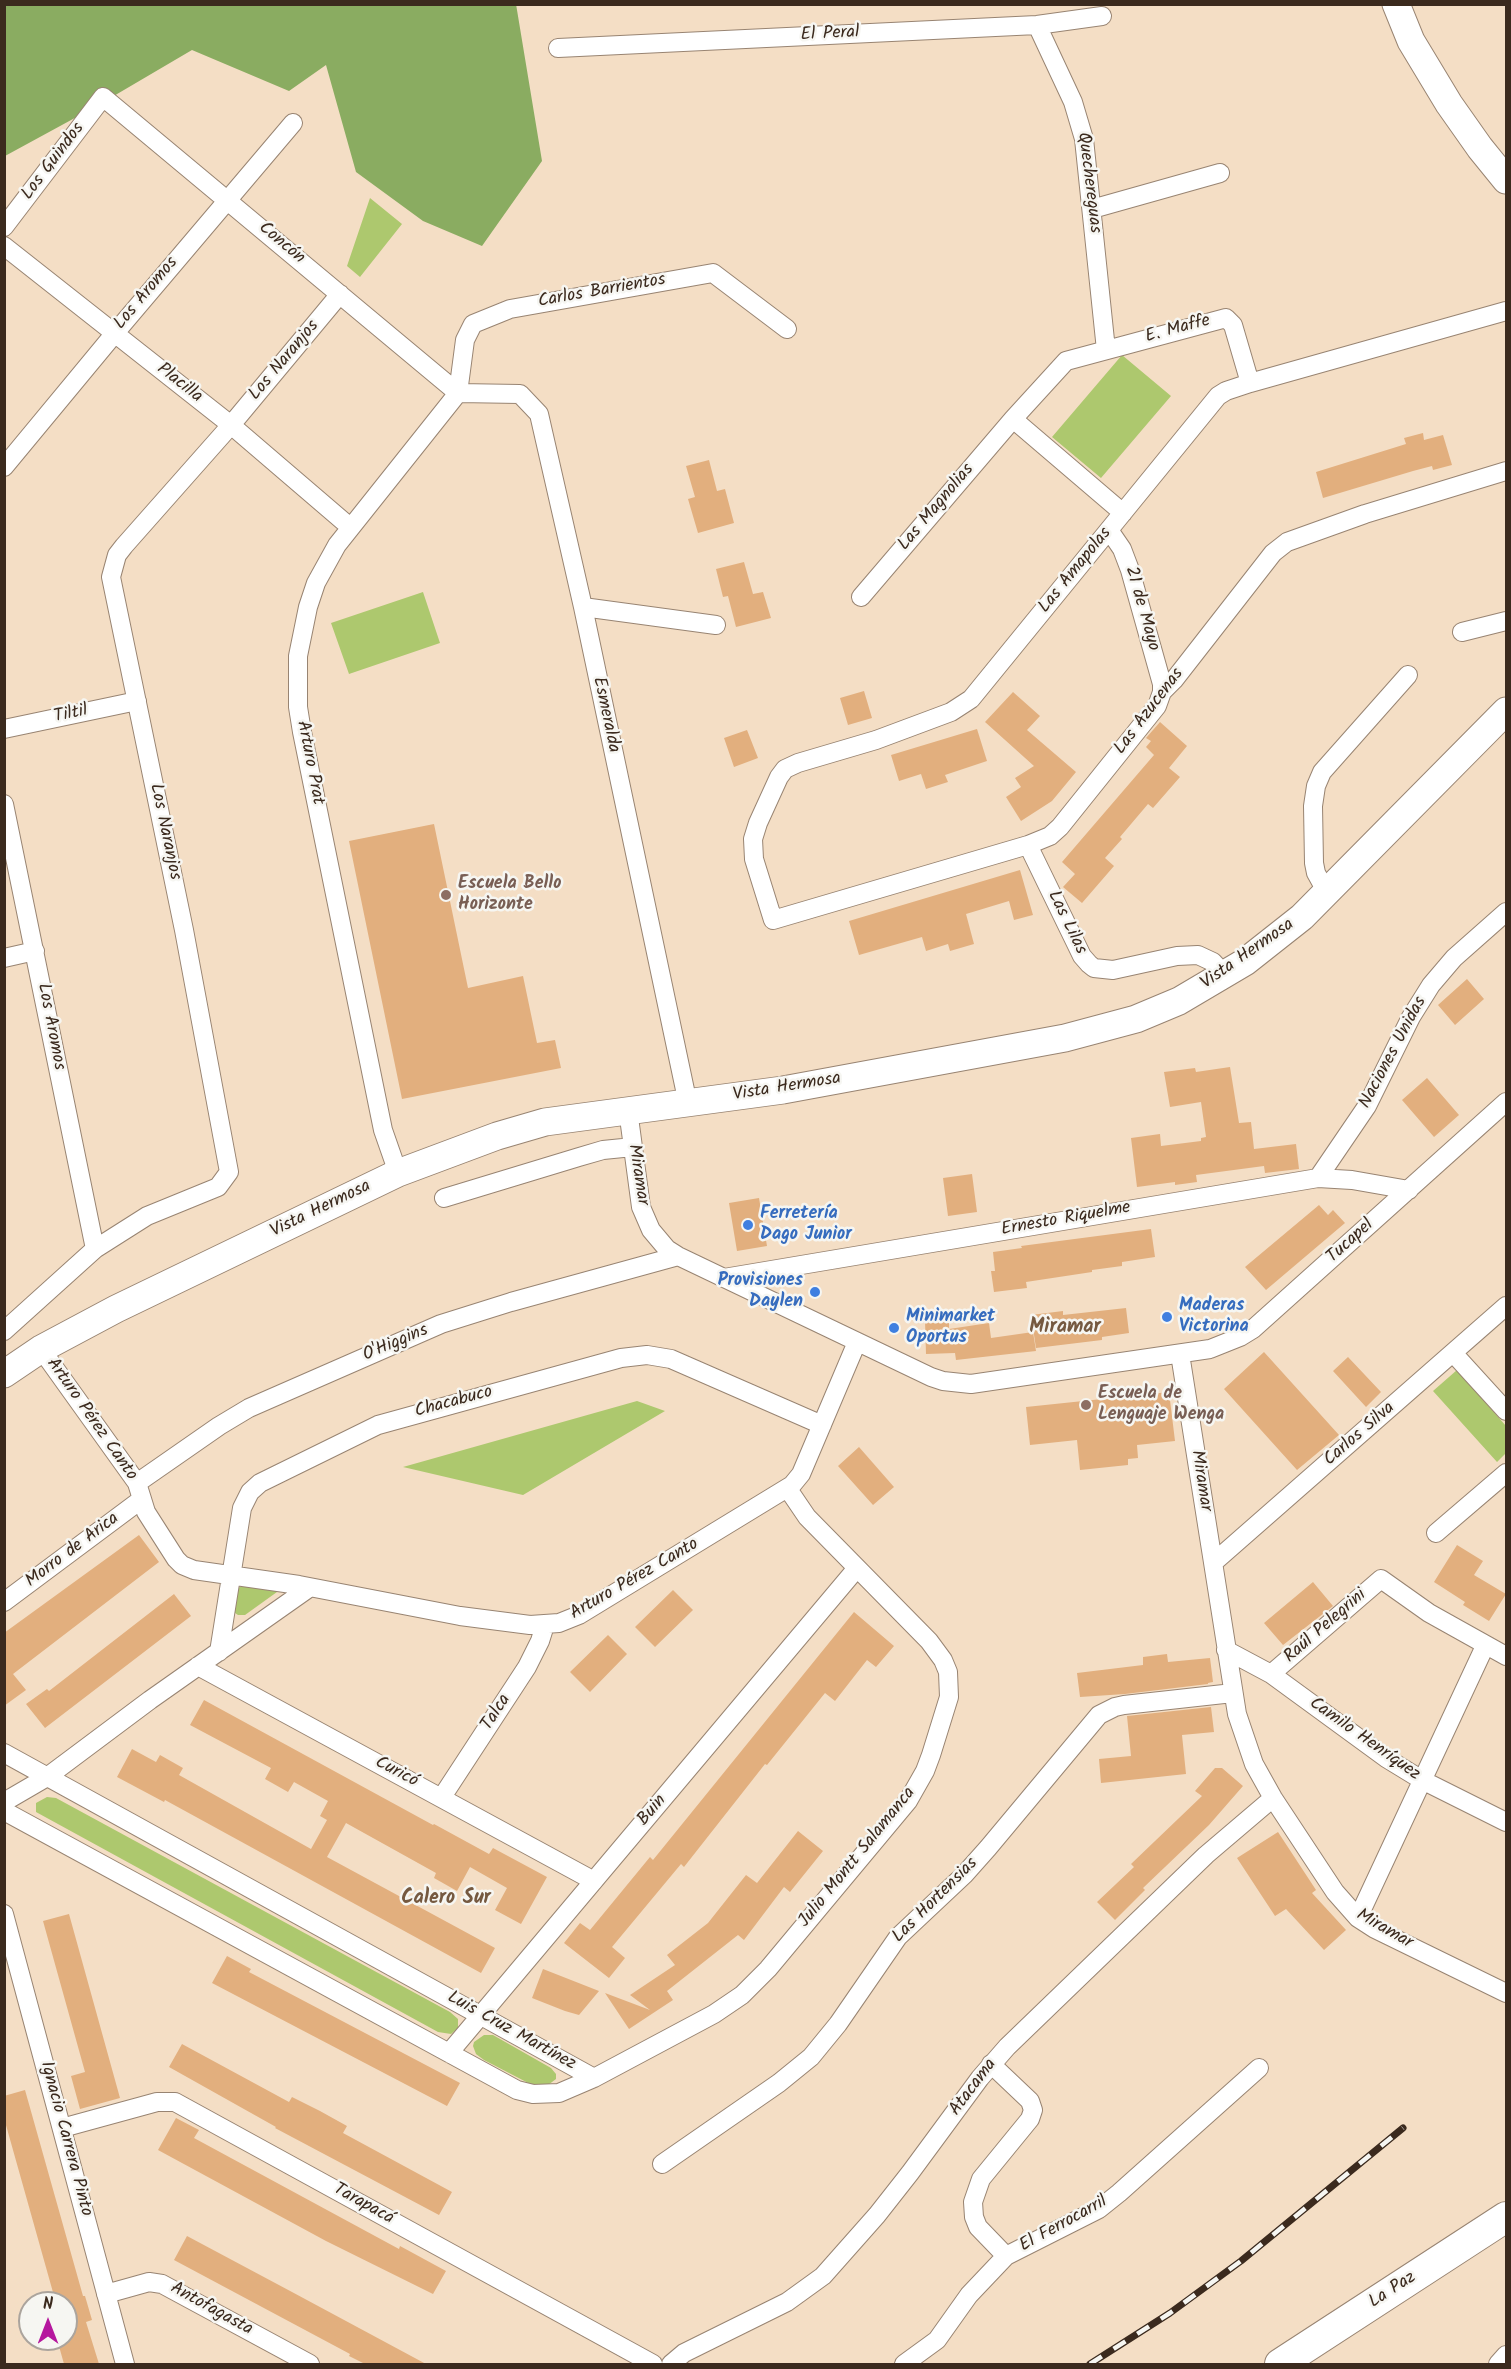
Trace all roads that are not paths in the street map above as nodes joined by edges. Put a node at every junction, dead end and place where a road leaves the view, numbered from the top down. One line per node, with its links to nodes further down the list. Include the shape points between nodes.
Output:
1 (1396, 4): 8 (main road, via 1411,40 1449,104)
2 (1102, 16): 3 (street, El Peral)
3 (1037, 25): 4 (street, El Peral); 10 (street, Quechereguas, via 1079,117)
4 (558, 48)
5 (103, 97): 9 (street, Concón); 11 (street, Los Guindos)
6 (293, 123): 9 (street, Los Aromos)
7 (1220, 173): 10 (street)
8 (1504, 175)
9 (227, 199): 13 (street, Concón); 16 (street, Los Aromos)
10 (1092, 208): 17 (street, Quechereguas)
11 (4, 227)
12 (4, 246): 16 (street, Placilla)
13 (340, 294): 20 (street, Concón); 22 (street, Los Naranjos)
14 (1506, 311): 19 (street, Las Amapolas)
15 (787, 329): 20 (street, Carlos Barrientos, via 713,273 510,309 473,324 465,340)
16 (115, 333): 22 (street, Placilla); 23 (street, Los Aromos)
17 (1106, 350): 18 (street, E. Maffe); 19 (street, E. Maffe, via 1226,318 1233,325)
18 (1062, 363): 21 (street, Las Magnolias)
19 (1250, 384): 25 (street, Las Amapolas, via 1226,391 1212,401)
20 (458, 393): 26 (street, Arturo Prat); 29 (street, Esmeralda, via 520,394 539,414)
21 (1013, 419): 25 (street); 28 (street, Las Magnolias)
22 (231, 425): 26 (street, Placilla); 35 (street, Los Naranjos, via 124,546 112,566 112,588)
23 (4, 467)
24 (1506, 471): 34 (street, Las Azucenas, via 1375,511 1280,546)
25 (1123, 513): 27 (street, Las Amapolas)
26 (350, 527): 50 (street, Arturo Prat, via 326,564 308,607 298,656 298,707 383,1130)
27 (1109, 530): 34 (street, 21 de Mayo, via 1130,570); 42 (street, Las Amapolas, via 964,705 785,770 753,839 754,859)
28 (861, 597)
29 (583, 607): 31 (street); 47 (street, Esmeralda)
30 (1506, 621): 32 (street)
31 (716, 625)
32 (1462, 632)
33 (1408, 675): 40 (street, via 1323,772 1316,786 1314,863)
34 (1162, 692): 39 (street, Las Azucenas, via 1158,706 1060,827 1050,836)
35 (137, 701): 37 (street, Tiltil); 54 (street, Los Naranjos, via 229,1172 218,1187 147,1216)
36 (1502, 720): 40 (main road, Vista Hermosa)
37 (4, 729)
38 (4, 804): 43 (street, Los Aromos)
39 (1028, 844): 42 (street, Las Azucenas); 45 (street, Las Lilas, via 1082,956 1094,968 1113,970 1191,955 1204,956)
40 (1327, 893): 45 (main road, Vista Hermosa, via 1283,933)
41 (1506, 912): 51 (street, Naciones Unidas, via 1454,958 1431,985 1367,1106)
42 (773, 920)
43 (35, 951): 44 (street); 54 (street, Los Aromos)
44 (4, 958)
45 (1225, 975): 47 (main road, Vista Hermosa, via 1154,1012 1091,1032)
46 (1506, 1102): 52 (street, Tucapel)
47 (688, 1104): 48 (main road, Vista Hermosa)
48 (628, 1110): 49 (street, Miramar); 50 (main road, Vista Hermosa, via 529,1127 465,1146)
49 (633, 1147): 53 (street, via 579,1156); 55 (street, Miramar, via 645,1219 658,1240)
50 (398, 1173): 60 (main road, Vista Hermosa)
51 (1318, 1178): 52 (street, Ernesto Riquelme, via 1352,1179); 56 (street, Ernesto Riquelme)
52 (1409, 1190): 61 (street, Tucapel, via 1253,1329 1227,1344)
53 (444, 1198)
54 (95, 1250): 58 (street, Los Naranjos)
55 (678, 1256): 56 (street, Miramar); 68 (street, O'Higgins, via 441,1324 249,1408 219,1426)
56 (724, 1278): 59 (street, Miramar)
57 (1506, 1306): 62 (street, Carlos Silva)
58 (4, 1331)
59 (857, 1342): 61 (street, Miramar, via 931,1377 971,1384); 65 (street, Arturo Pérez Canto)
60 (41, 1349): 63 (main road, Vista Hermosa); 68 (street, Arturo Pérez Canto)
61 (1180, 1354): 70 (street, Miramar)
62 (1454, 1354): 64 (street); 70 (street, Carlos Silva)
63 (4, 1374)
64 (1506, 1411)
65 (822, 1425): 67 (street, Arturo Pérez Canto, via 801,1474); 72 (street, Chacabuco, via 671,1359 647,1355 621,1358 378,1425 260,1484 250,1492 242,1508)
66 (1506, 1473): 69 (street)
67 (788, 1489): 71 (street, Julio Montt Salamanca, via 807,1517); 75 (street, Arturo Pérez Canto, via 579,1615)
68 (139, 1491): 72 (street, Arturo Pérez Canto, via 146,1512 182,1566); 74 (street, Morro de Arica)
69 (1436, 1533)
70 (1213, 1563): 77 (street, Miramar)
71 (857, 1568): 91 (street, Buin); 99 (street, Julio Montt Salamanca, via 929,1641 948,1672 946,1709 921,1779 908,1801 749,1989 714,2014)
72 (231, 1575): 73 (street, Arturo Pérez Canto); 78 (street, Chacabuco)
73 (309, 1588): 75 (street, Arturo Pérez Canto, via 488,1621); 78 (street)
74 (4, 1602)
75 (545, 1625): 86 (street, Talca, via 527,1667)
76 (1485, 1646): 79 (street); 81 (street, Raúl Pelegrini, via 1381,1579); 85 (street)
77 (1226, 1650): 81 (street, Camilo Henríquez); 82 (street, Miramar)
78 (219, 1652): 80 (street)
79 (1506, 1656)
80 (198, 1666): 84 (street); 86 (street, Curicó)
81 (1271, 1674): 85 (street, Camilo Henríquez)
82 (1233, 1693): 87 (street, Miramar, via 1248,1750); 101 (street, Las Hortensias, via 1124,1705 1099,1715 982,1855 898,1937 811,2057)
83 (4, 1754): 84 (street, Luis Cruz Martínez)
84 (47, 1777): 88 (street); 95 (street, Luis Cruz Martínez)
85 (1422, 1780): 90 (street, Camilo Henríquez); 93 (street)
86 (442, 1797): 91 (street, Curicó)
87 (1273, 1798): 93 (street, Miramar, via 1335,1892); 97 (street, Atacama, via 1206,1855)
88 (4, 1802)
89 (4, 1811): 96 (street, Luis Cruz Martínez)
90 (1506, 1822)
91 (594, 1881): 95 (street, Buin)
92 (4, 1914): 100 (street, Ignacio Carrera Pinto)
93 (1358, 1918): 94 (street, Miramar)
94 (1506, 1993)
95 (480, 2016): 96 (street, Buin); 99 (street, Luis Cruz Martínez)
96 (449, 2053): 99 (street, Luis Cruz Martínez, via 517,2090 533,2094 559,2092)
97 (991, 2064): 103 (street, via 1030,2101 1033,2110 1030,2119 981,2179 973,2202 978,2227); 109 (street, Atacama, via 910,2174 823,2276 797,2296 684,2353)
98 (1259, 2068): 103 (street, El Ferrocarril, via 1098,2209)
99 (594, 2078)
100 (62, 2128): 104 (street, Ignacio Carrera Pinto); 108 (street, Tarapacá, via 157,2102 175,2102)
101 (662, 2164)
102 (1506, 2217): 111 (main road, La Paz)
103 (1006, 2256): 110 (street, El Ferrocarril, via 969,2295 937,2340)
104 (106, 2294): 106 (street, Ignacio Carrera Pinto); 107 (street, Antofagasta, via 149,2282 162,2283)
105 (1506, 2355): 112 (street)
106 (125, 2364)
107 (310, 2364)
108 (653, 2364)
109 (672, 2364)
110 (904, 2364)
111 (1280, 2364)
112 (1498, 2364)

